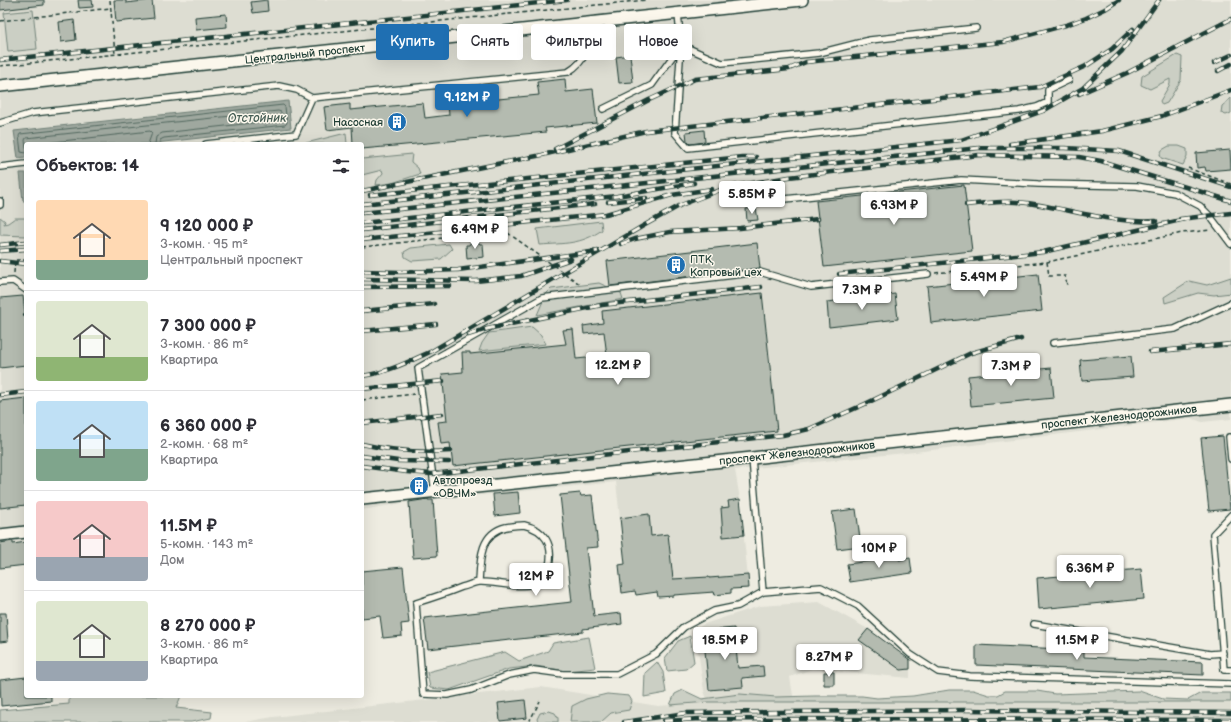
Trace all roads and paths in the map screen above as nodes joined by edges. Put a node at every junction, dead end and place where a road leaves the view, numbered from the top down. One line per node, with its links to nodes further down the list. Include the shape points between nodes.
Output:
1 (110, 0): 4 (path)
2 (646, 0): 13 (path)
3 (802, 0): 6 (street, Центральный проспект)
4 (111, 8): 5 (path); 8 (path)
5 (111, 14): 7 (path); 13 (path)
6 (678, 14): 9 (street, Центральный проспект); 10 (lane)
7 (108, 15)
8 (0, 21)
9 (588, 23): 18 (street, Центральный проспект); 19 (lane, via 588,46 584,57 578,66 568,72)
10 (679, 24)
11 (976, 28): 12 (lane, via 870,40 819,52 722,63)
12 (692, 51)
13 (115, 54): 16 (path)
14 (671, 60): 20 (lane, via 652,85)
15 (680, 60): 17 (lane, via 674,133 688,148 1019,111 1048,102 1048,90)
16 (0, 66)
17 (1069, 80)
18 (0, 86)
19 (312, 98): 21 (lane, via 297,90 279,86 33,113); 22 (lane, via 296,134)
20 (603, 109)
21 (0, 123)
22 (224, 142)
23 (24, 164): 24 (lane)
24 (0, 167)
25 (1188, 168): 26 (path)
26 (1231, 184)
27 (785, 199): 30 (lane, via 961,180 1137,186 1175,193 1200,206)
28 (0, 201): 29 (lane)
29 (0, 205)
30 (1219, 230): 31 (lane); 34 (path, via 1182,233)
31 (1231, 244)
32 (364, 247): 40 (path, via 505,231)
33 (24, 260): 36 (path, via 15,260)
34 (1047, 262): 35 (path); 38 (path, via 1049,276 1065,276)
35 (928, 274): 40 (lane, via 811,286 760,272)
36 (13, 281): 37 (lane); 39 (lane)
37 (0, 282)
38 (1067, 285)
39 (24, 289)
40 (591, 292): 43 (lane, via 542,298 418,368)
41 (1231, 303): 42 (lane, via 1175,329)
42 (1053, 343)
43 (422, 393): 44 (path); 49 (lane)
44 (364, 400)
45 (1231, 405): 47 (street, проспект Железнодорожников)
46 (1229, 437): 48 (lane)
47 (752, 458): 49 (street, проспект Железнодорожников); 55 (lane)
48 (1231, 459)
49 (435, 492): 50 (street, проспект Железнодорожников)
50 (364, 499)
51 (1231, 515): 57 (lane, via 1213,534)
52 (24, 532): 53 (street)
53 (0, 535)
54 (479, 582): 54 (lane, via 526,586 540,581 548,571 550,560 547,541 542,533 522,525 493,532 483,546); 55 (lane, via 416,603 423,694 448,695 463,692 509,675 534,670 563,674 617,674 656,654 684,628 714,611 738,606)
55 (763, 592): 59 (lane, via 821,587 858,606 910,654 938,672 970,676)
56 (1034, 624): 57 (lane, via 1210,654)
57 (1223, 654): 58 (lane, via 1224,670)
58 (1231, 670)
59 (1231, 684)
60 (540, 701): 61 (path)
61 (529, 722)

